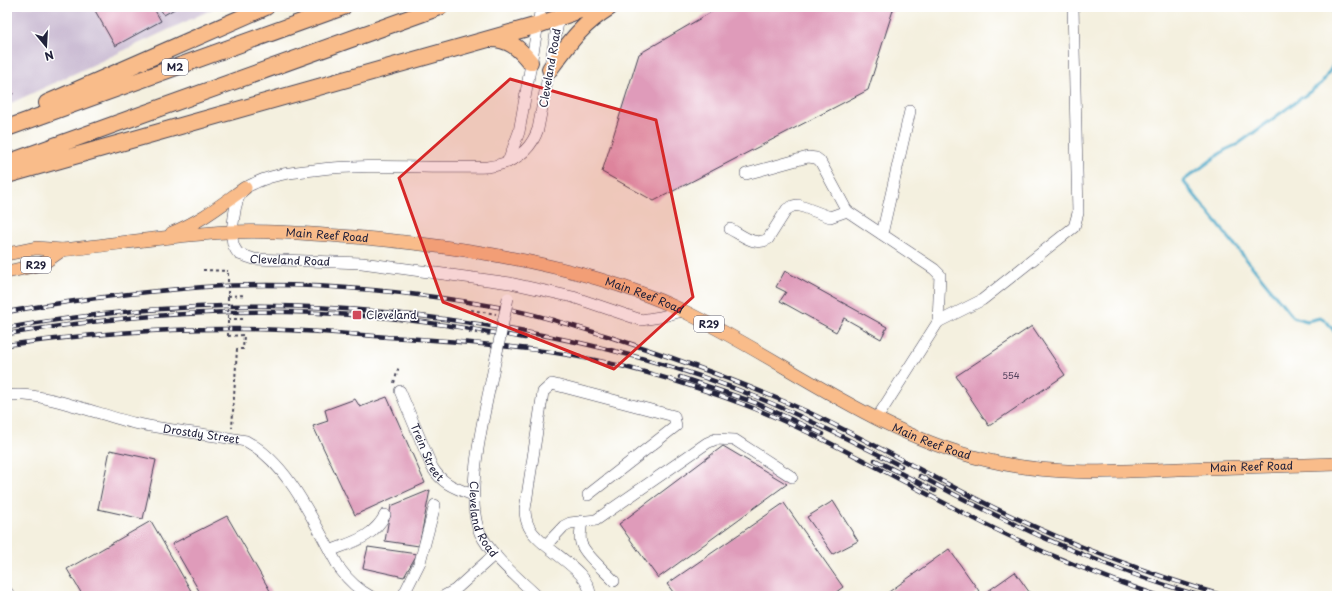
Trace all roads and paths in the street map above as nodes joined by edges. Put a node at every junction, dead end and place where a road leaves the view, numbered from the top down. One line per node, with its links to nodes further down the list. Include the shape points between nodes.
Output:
1 (266, 7): 14 (highway)
2 (343, 7): 15 (highway, M2)
3 (440, 7): 17 (highway)
4 (541, 7): 9 (street, Cleveland Road)
5 (589, 7): 8 (highway)
6 (610, 7): 12 (highway, via 579,29)
7 (1073, 7): 38 (street, via 1078,214 1074,226 982,300)
8 (560, 13): 9 (highway); 12 (street, Cleveland Road)
9 (538, 25): 10 (highway); 11 (street, Cleveland Road)
10 (490, 39): 11 (highway, via 503,40 515,46); 19 (highway)
11 (530, 62): 16 (street, Cleveland Road, via 519,132)
12 (550, 69): 16 (street, Cleveland Road, via 535,138 521,156)
13 (910, 111): 24 (street)
14 (7, 120)
15 (7, 128)
16 (508, 162): 20 (street, Cleveland Road, via 473,168 326,168 279,175)
17 (7, 163)
18 (746, 174): 21 (street, via 808,157 816,158)
19 (7, 176)
20 (244, 188): 23 (street, Cleveland Road, via 236,204); 25 (main road, via 198,222)
21 (847, 211): 22 (street, via 830,217 798,205 793,206 787,209 768,239 757,243); 24 (street)
22 (730, 229)
23 (232, 232): 25 (main road, Main Reef Road / R29); 30 (street, Cleveland Road, via 239,254 254,259 362,263); 34 (main road, Main Reef Road / R29, via 297,233 386,240 504,257 611,282 649,295)
24 (882, 234): 38 (street, via 940,275)
25 (158, 239): 26 (main road, Main Reef Road / R29)
26 (62, 250): 27 (main road, Main Reef Road / R29, via 36,248); 29 (main road, Main Reef Road / R29, via 42,264)
27 (7, 254)
28 (202, 270): 32 (path, bridge, via 228,271)
29 (7, 272)
30 (510, 283): 34 (street, Cleveland Road, via 573,297 641,320); 35 (street, Cleveland Road, bridge)
31 (246, 295): 32 (path)
32 (228, 296): 36 (path, bridge)
33 (471, 310): 35 (path)
34 (682, 311): 44 (main road, Main Reef Road / R29, via 750,346 808,382)
35 (504, 315): 40 (street, Cleveland Road, bridge)
36 (228, 319): 37 (path); 45 (path, bridge, via 228,336 244,335 243,349 236,349)
37 (245, 319)
38 (938, 322): 44 (street)
39 (469, 332): 40 (path)
40 (500, 337): 48 (street, Cleveland Road, bridge)
41 (399, 366): 42 (path, via 393,384)
42 (400, 391): 48 (street, Trein Street, via 438,477 451,487)
43 (7, 396): 45 (street, Drostdy Street, via 14,394 43,398 134,422)
44 (877, 418): 46 (main road, Main Reef Road / R29, via 912,436 968,456 1063,472 1102,473)
45 (232, 439): 54 (street, Drostdy Street, via 259,448 281,470)
46 (1337, 464)
47 (792, 477): 52 (street, via 735,440 716,439 596,520)
48 (473, 495): 55 (street, Cleveland Road, via 476,523)
49 (588, 495): 53 (street, via 676,426 674,416 552,384 546,388 543,392 525,509 529,529)
50 (435, 504): 60 (street, via 420,562)
51 (385, 515): 54 (street, via 372,533)
52 (582, 521): 53 (street, via 564,526); 56 (street, via 581,544)
53 (546, 545): 63 (street, via 584,579)
54 (330, 551): 59 (street, Drostdy Street, via 348,580)
55 (495, 554): 61 (street, via 456,590); 62 (street, Cleveland Road)
56 (614, 581)
57 (7, 592): 58 (street)
58 (10, 596)
59 (370, 596)
60 (403, 596)
61 (444, 596)
62 (537, 596)
63 (590, 596)

